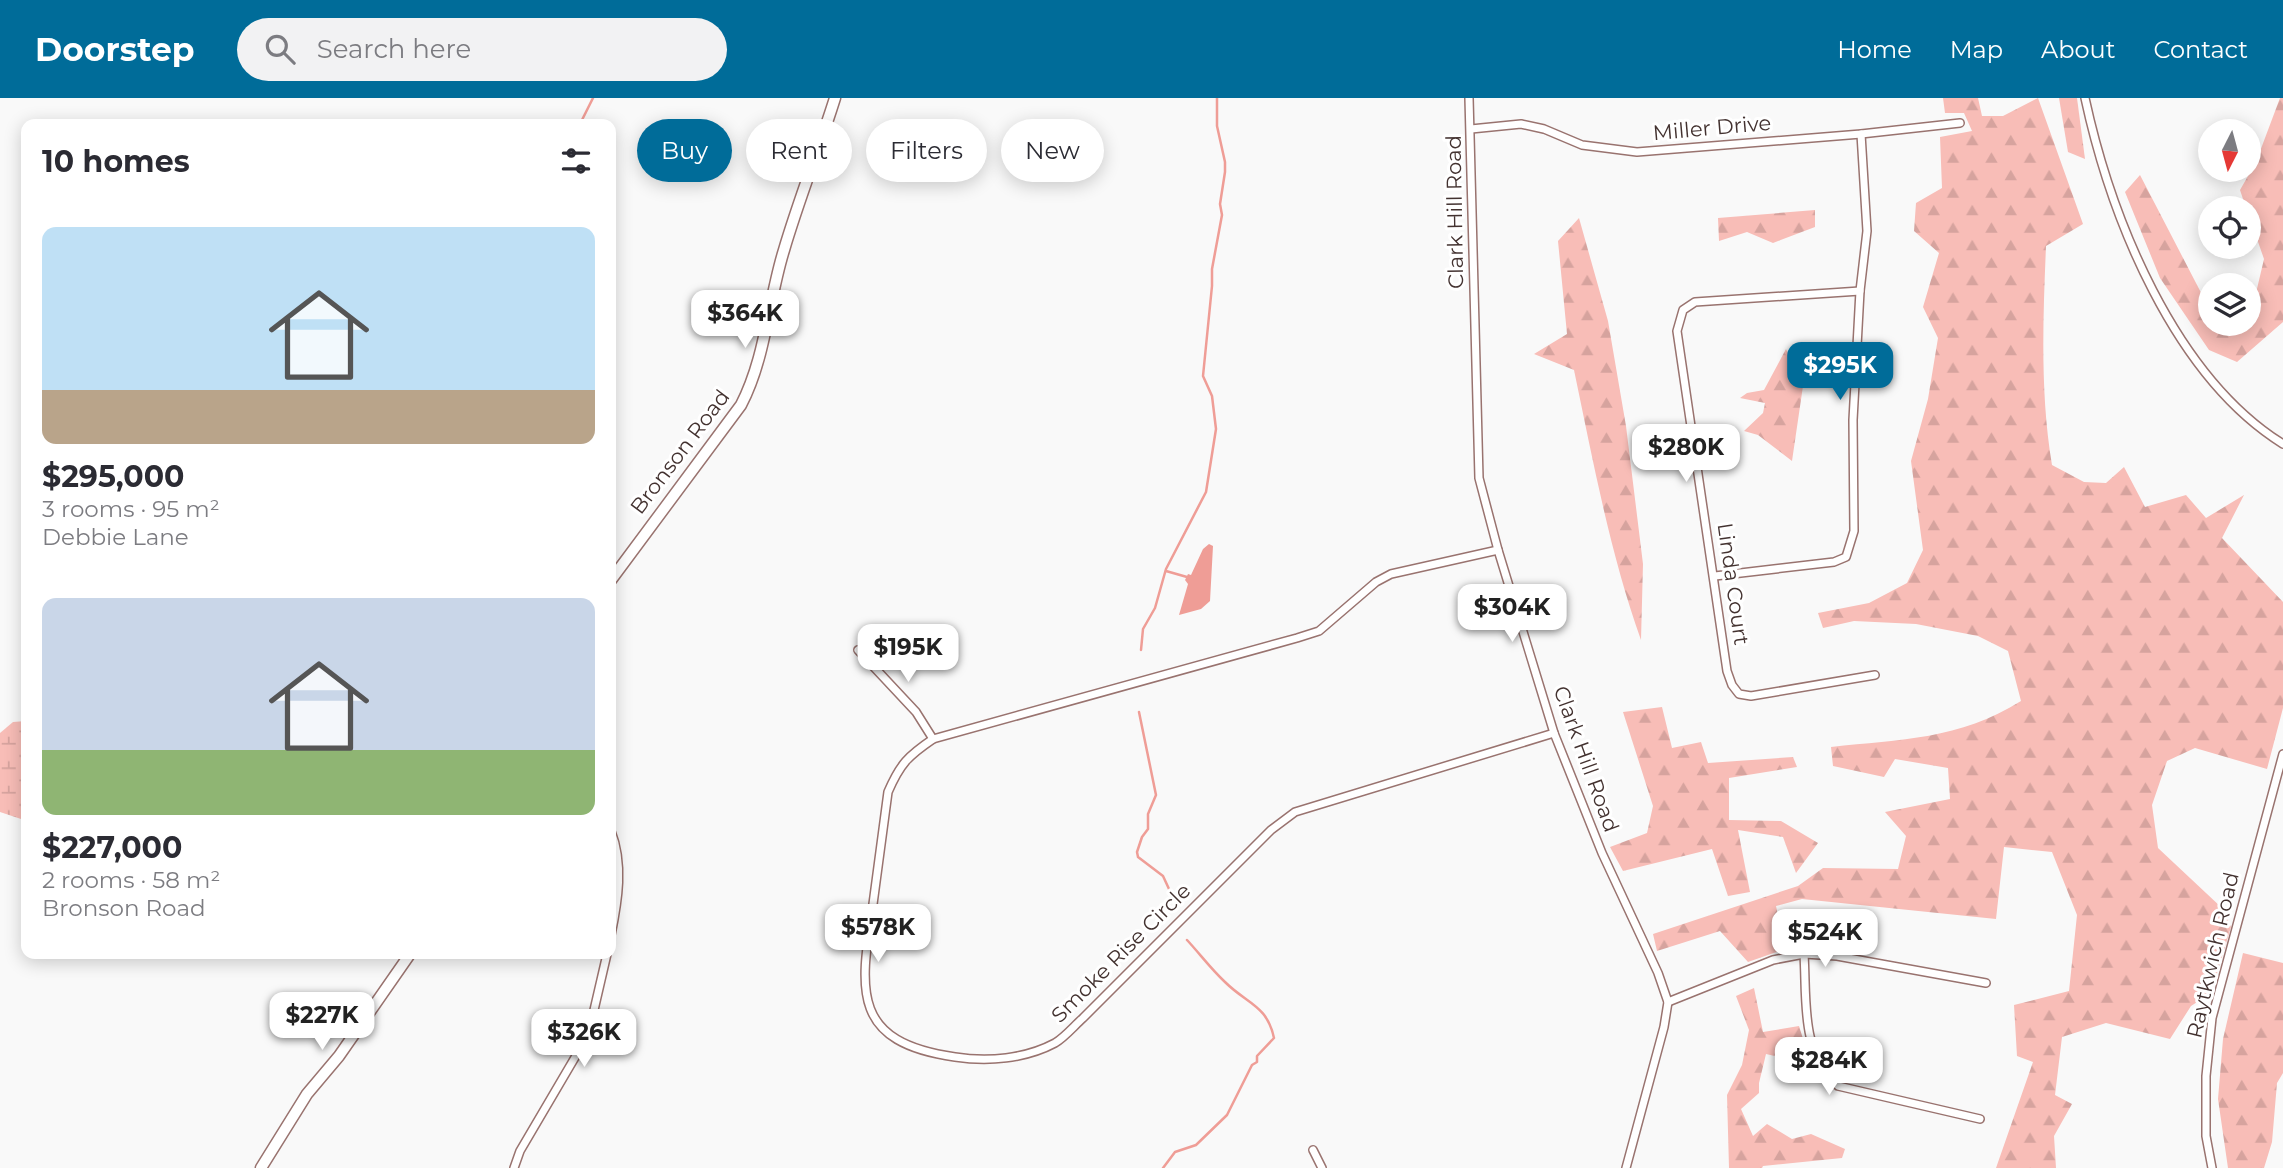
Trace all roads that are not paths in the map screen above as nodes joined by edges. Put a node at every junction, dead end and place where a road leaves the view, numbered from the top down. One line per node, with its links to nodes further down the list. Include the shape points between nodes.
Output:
1 (835, 98): 10 (street, Bronson Road, via 783,252 748,393)
2 (1469, 98): 5 (street, Clark Hill Road)
3 (2085, 98): 8 (street, via 2110,190 2147,279 2215,383 2244,414)
4 (1960, 123): 6 (street, Miller Drive)
5 (1471, 129): 6 (street, Miller Drive, via 1521,124 1582,145 1637,152); 9 (street, Clark Hill Road, via 1479,478)
6 (1861, 134): 7 (street, via 1867,231)
7 (1860, 291): 11 (street, via 1853,420 1854,531 1846,557); 11 (street, Linda Court, via 1695,302 1683,310 1677,331)
8 (2283, 444)
9 (1498, 550): 14 (street, Clark Hill Road); 15 (street, Smoke Rise Circle, via 1391,574 1319,631)
10 (616, 573)
11 (1715, 576): 13 (street, Linda Court, via 1727,671 1739,694)
12 (858, 650): 15 (street, via 916,712)
13 (1875, 676)
14 (1554, 733): 15 (street, Smoke Rise Circle, via 1295,812 1271,830 1056,1042 1025,1055 988,1059 936,1054 897,1040 877,1022 866,999 864,965 888,792 908,756); 23 (street, Clark Hill Road)
15 (933, 738)
16 (2283, 754): 30 (street, Raytkwich Road, via 2211,1018 2206,1136)
17 (616, 845): 18 (street)
18 (616, 900)
19 (1804, 954): 22 (street); 23 (street, via 1773,960); 24 (street, via 1808,1027 1824,1073 1838,1086)
20 (407, 959): 26 (street, via 307,1094)
21 (606, 959): 27 (street, via 591,1023)
22 (1986, 983)
23 (1668, 1002): 29 (street)
24 (1980, 1119)
25 (1313, 1150): 28 (street)
26 (261, 1168)
27 (514, 1168)
28 (1322, 1168)
29 (1626, 1168)
30 (2212, 1168)

